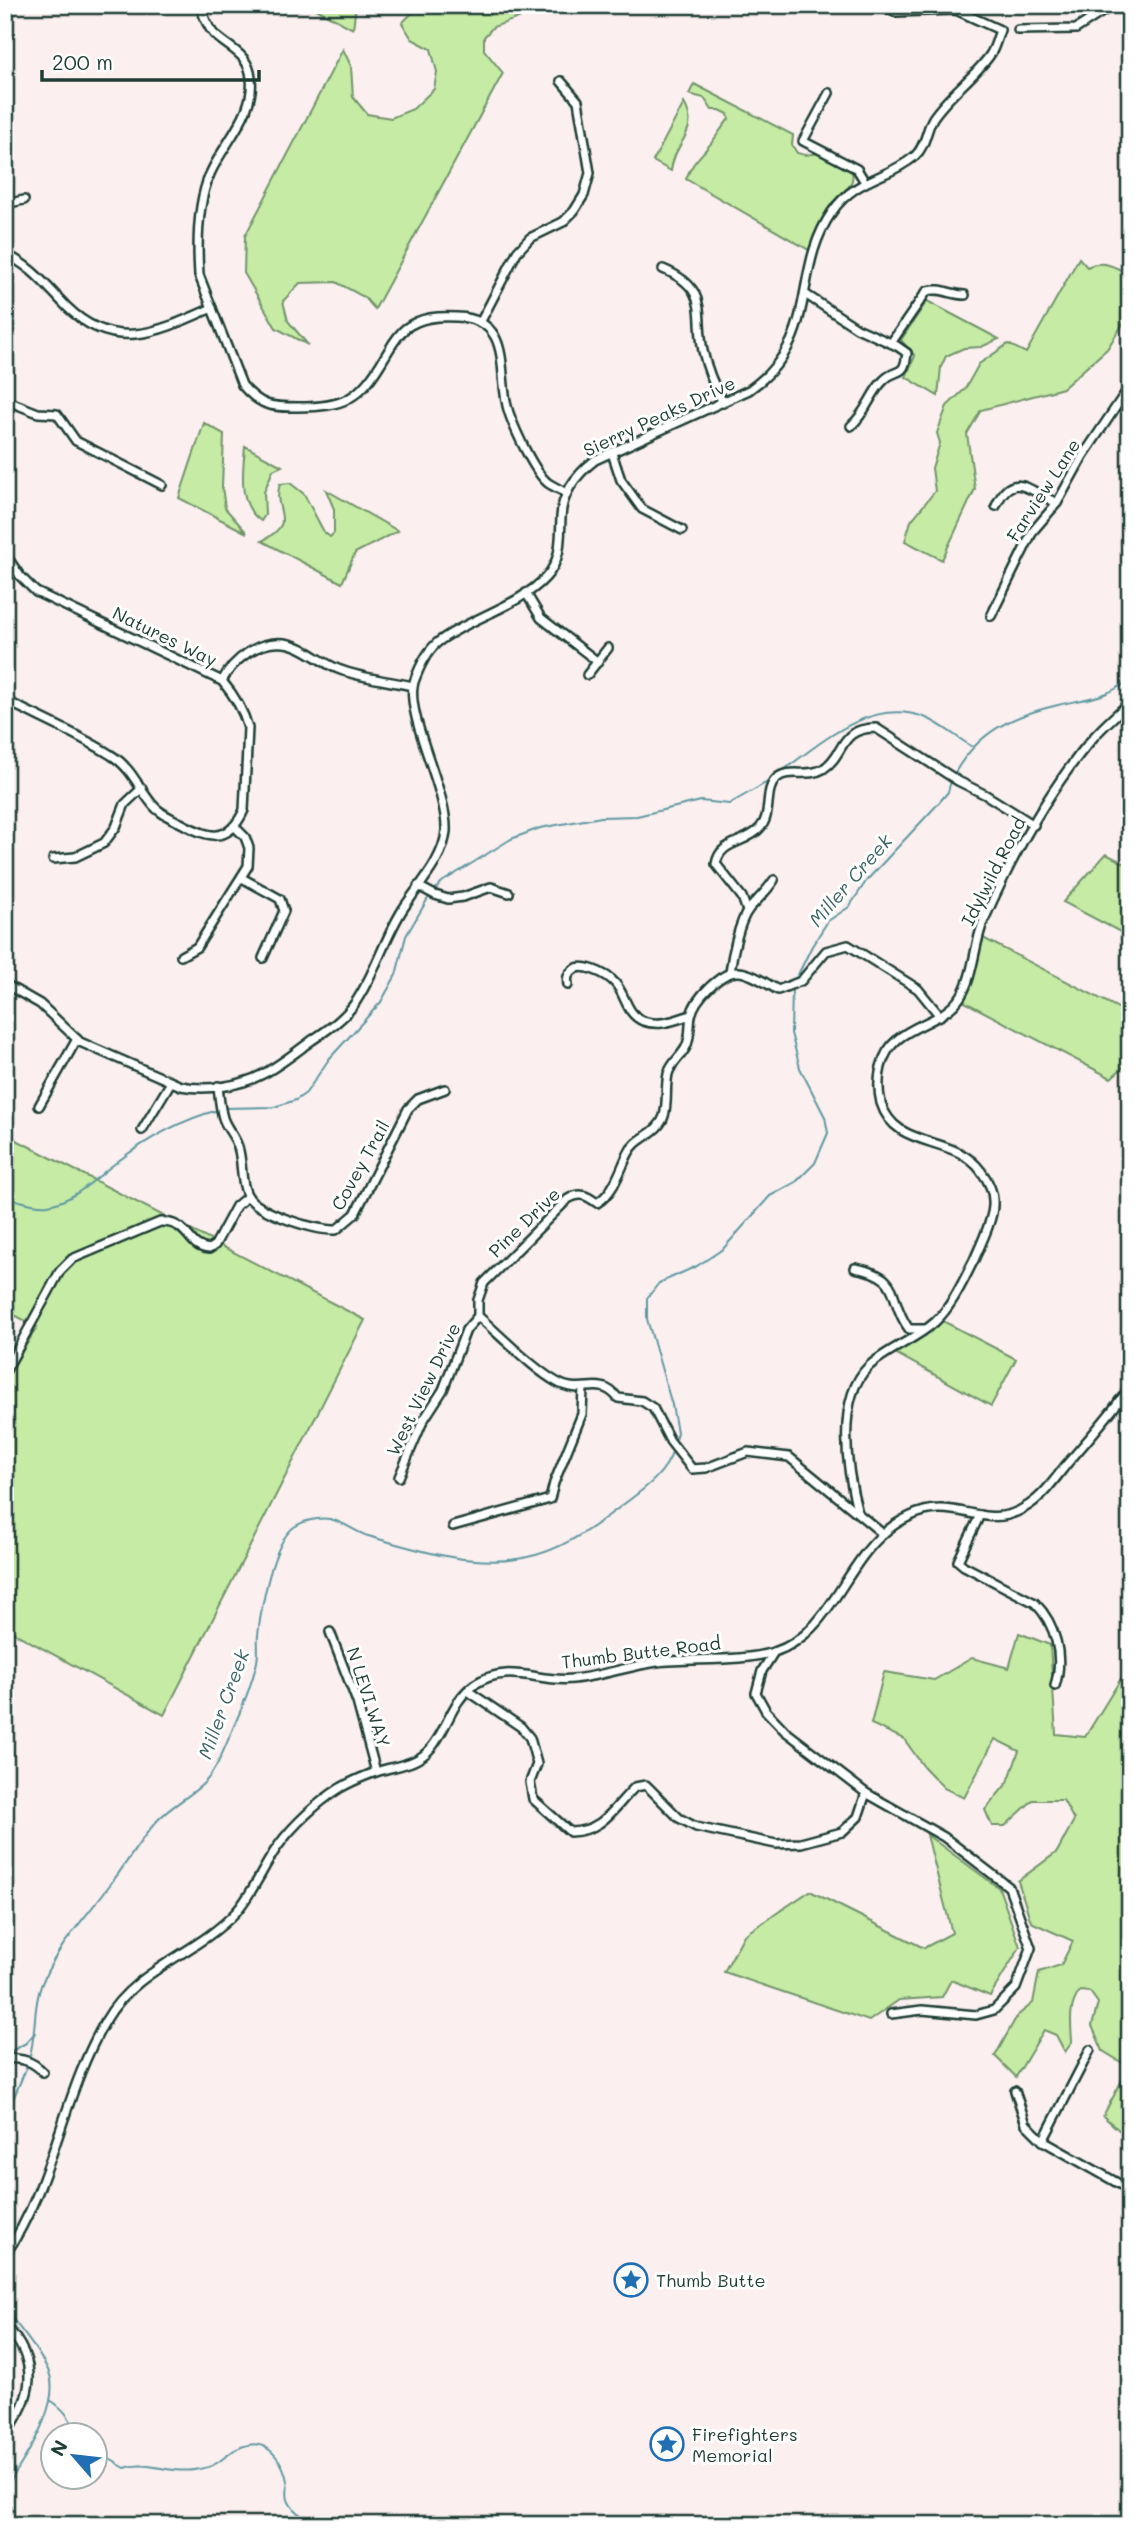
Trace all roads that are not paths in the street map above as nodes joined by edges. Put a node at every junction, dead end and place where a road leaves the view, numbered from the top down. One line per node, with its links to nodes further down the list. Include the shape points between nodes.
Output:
1 (200, 5): 14 (street, via 214,33 241,54 252,87 248,105 203,196 199,275)
2 (874, 5): 7 (street, Sierry Peaks Drive, via 896,12 956,10 1000,30 991,53 932,120 917,154)
3 (1113, 5): 4 (street, via 1076,29)
4 (1018, 30)
5 (561, 81): 15 (street, via 578,101 590,173 584,195 563,222 530,238 517,252)
6 (829, 93): 7 (street, via 803,141 857,169)
7 (865, 182): 12 (street, Sierry Peaks Drive, via 832,211 816,246)
8 (24, 200): 9 (street)
9 (5, 204)
10 (5, 254): 14 (street, via 32,270 88,324 110,332 160,331)
11 (663, 269): 19 (street, via 685,281 696,297 709,376)
12 (805, 294): 16 (street, via 857,328); 19 (street, Sierry Peaks Drive, via 798,328 779,364 757,384)
13 (965, 295): 16 (street, via 937,288 928,291)
14 (212, 308): 15 (street, via 242,385 253,398 271,407 329,407 345,401 371,380 399,334 425,318 460,317)
15 (480, 323): 23 (street, via 498,342 509,412 535,466 546,482)
16 (891, 343): 20 (street, via 907,353 906,363 901,372 883,380)
17 (1130, 386): 24 (street, Farview Lane)
18 (5, 400): 22 (street, via 38,413 57,414 76,441)
19 (723, 403): 21 (street, Sierry Peaks Drive)
20 (852, 426)
21 (612, 453): 23 (street, Sierry Peaks Drive, via 581,471); 26 (street, via 621,480 642,509)
22 (162, 485)
23 (567, 493): 29 (street, Sierry Peaks Drive, via 558,557 550,573)
24 (1057, 503): 25 (street, via 1013,485); 30 (street, Farview Lane, via 1033,531)
25 (996, 506)
26 (682, 530)
27 (5, 554): 28 (street, Natures Way)
28 (7, 564): 34 (street, Natures Way, via 36,592)
29 (526, 593): 32 (street, via 541,618); 35 (street, Sierry Peaks Drive, via 438,642 425,656)
30 (991, 615)
31 (608, 649): 32 (street)
32 (598, 662): 33 (street)
33 (587, 675)
34 (222, 681): 35 (street, via 247,652 283,643 339,669); 40 (street, Natures Way, via 245,715 248,728 244,810)
35 (413, 686): 44 (street, via 414,706 446,813 443,849)
36 (5, 700): 38 (street, via 112,755)
37 (1130, 702): 39 (street, Idylwild Road, via 1093,738)
38 (142, 788): 40 (street, via 162,814 204,836 221,835); 41 (street, via 125,804 104,843 75,857)
39 (1034, 825): 46 (street, via 876,728 863,728 850,735 827,767 816,773 777,777 759,830 724,847 718,855 716,864 742,897); 53 (street, Idylwild Road, via 985,919 962,995)
40 (234, 827): 42 (street, via 245,837 248,848 248,866)
41 (53, 859)
42 (242, 878): 47 (street, via 197,947); 48 (street, via 280,899 284,911)
43 (775, 880): 46 (street)
44 (418, 886): 45 (street, via 448,899 491,887); 56 (street, via 367,984 337,1022 264,1074)
45 (509, 893)
46 (747, 911): 49 (street)
47 (181, 956)
48 (263, 958)
49 (730, 972): 52 (street, Pine Drive, via 703,992); 53 (street, via 742,972 778,990 801,981 826,951 848,946 918,989)
50 (5, 985): 54 (street, via 40,1004)
51 (568, 985): 52 (street, via 570,972 583,966 615,983 632,1014 644,1021 664,1024)
52 (691, 1015): 62 (street, Pine Drive, via 686,1048 669,1069 664,1118 657,1129 635,1142 604,1198 597,1203 586,1195 568,1199 484,1283)
53 (940, 1016): 63 (street, Idylwild Road, via 897,1038 883,1058 877,1080 882,1104 895,1127 972,1159 989,1181 993,1205 980,1246 954,1299)
54 (77, 1040): 55 (street); 58 (street)
55 (171, 1082): 56 (street, via 196,1089); 59 (street)
56 (218, 1086): 60 (street, via 223,1120 242,1158)
57 (445, 1090): 60 (street, Covey Trail, via 418,1099 408,1109 355,1214 336,1230 312,1228 257,1205)
58 (39, 1106)
59 (142, 1130)
60 (248, 1196): 64 (street, via 236,1206 209,1249 194,1243 179,1226 160,1222 72,1259 60,1271)
61 (855, 1268): 63 (street, via 884,1278 909,1329)
62 (478, 1316): 66 (street, via 550,1378 565,1387); 69 (street, West View Drive, via 466,1330 443,1390 423,1421)
63 (925, 1329): 70 (street, Idylwild Road, via 868,1368 855,1387 846,1415)
64 (5, 1373)
65 (1130, 1387): 67 (street, Thumb Butte Road)
66 (583, 1388): 70 (street, via 599,1385 618,1398 642,1401 653,1408 692,1469 748,1451 789,1457); 72 (street, via 582,1414 550,1499)
67 (1119, 1401): 68 (street); 71 (street, Thumb Butte Road, via 1026,1508 1006,1516)
68 (1130, 1407)
69 (399, 1476)
70 (858, 1513): 73 (street)
71 (980, 1516): 73 (street, Thumb Butte Road, via 938,1509 911,1515); 76 (street, via 958,1561 1042,1610 1058,1651)
72 (453, 1526)
73 (883, 1534): 75 (street, Thumb Butte Road, via 809,1631)
74 (330, 1632): 78 (street, N LEVI WAY, via 357,1702)
75 (774, 1652): 77 (street, Thumb Butte Road, via 653,1662 570,1680 506,1672 476,1683); 79 (street, via 756,1693 766,1711)
76 (1055, 1686)
77 (468, 1691): 78 (street, Thumb Butte Road, via 452,1709 432,1747 409,1765); 79 (street, via 530,1738 537,1764 530,1782 533,1799 570,1832 586,1831 608,1817 635,1787 646,1786 679,1818 696,1827 776,1844 801,1843 842,1832 858,1817)
78 (376, 1772): 87 (street, Thumb Butte Road, via 341,1788 313,1809 280,1843 237,1911 196,1947 119,1998 76,2081 30,2216)
79 (866, 1793): 80 (street, via 944,1837 1009,1887 1031,1948 1016,1988 994,2010 976,2015 922,2010)
80 (891, 2014)
81 (1090, 2050): 85 (street)
82 (5, 2058): 83 (street, via 35,2063)
83 (43, 2072)
84 (1015, 2091): 85 (street, via 1026,2124)
85 (1043, 2141): 86 (street)
86 (1130, 2190)
87 (5, 2255)
88 (5, 2325): 89 (street, via 28,2363 31,2380 28,2396)
89 (5, 2434)

